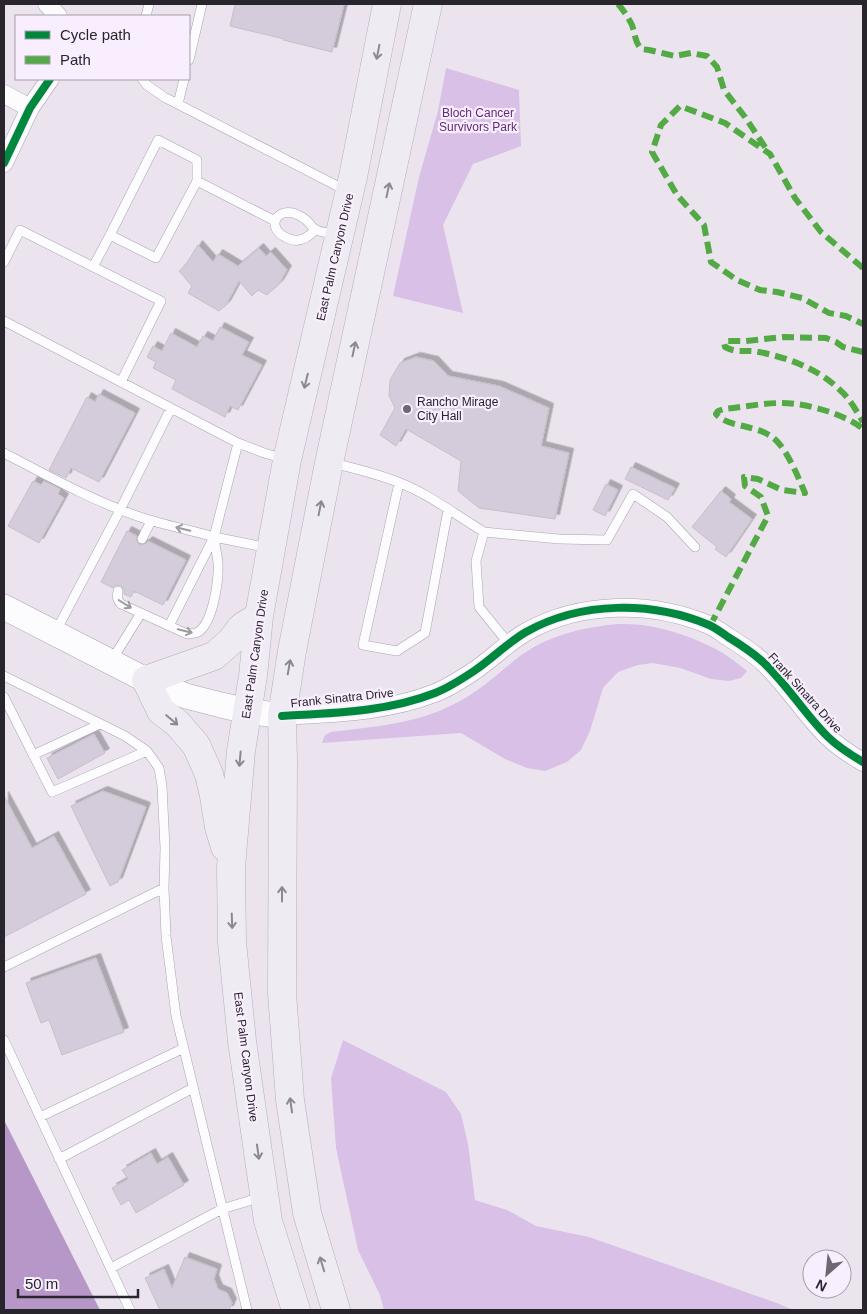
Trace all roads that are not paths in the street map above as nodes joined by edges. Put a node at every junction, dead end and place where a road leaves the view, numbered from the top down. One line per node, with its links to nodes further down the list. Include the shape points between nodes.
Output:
1 (47, 4): 5 (street)
2 (202, 4): 6 (lane)
3 (387, 4): 15 (main road, East Palm Canyon Drive, one-way to 15)
4 (428, 4): 27 (main road, one-way to 4)
5 (57, 15)
6 (190, 56)
7 (49, 80): 12 (street)
8 (143, 80): 11 (lane)
9 (184, 80): 11 (lane)
10 (4, 94): 12 (street)
11 (178, 104): 15 (lane)
12 (30, 108): 13 (street)
13 (4, 163)
14 (196, 181): 16 (lane); 18 (lane, via 156,258); 18 (lane, via 197,160 158,140)
15 (350, 192): 17 (main road, East Palm Canyon Drive)
16 (275, 220): 17 (lane, via 284,213 293,213); 17 (lane, via 279,234 287,239 299,241)
17 (328, 232): 26 (main road, East Palm Canyon Drive, one-way to 26)
18 (110, 235): 20 (lane)
19 (4, 262): 20 (lane, via 20,230)
20 (93, 267): 22 (lane, via 161,302)
21 (4, 321): 22 (lane)
22 (120, 382): 23 (lane)
23 (171, 408): 24 (lane); 29 (lane)
24 (238, 443): 26 (lane); 33 (lane)
25 (4, 453): 29 (lane)
26 (287, 460): 36 (main road, East Palm Canyon Drive)
27 (329, 463): 28 (lane); 49 (main road, one-way to 27)
28 (399, 483): 30 (lane); 30 (lane, via 363,645 397,651 425,633)
29 (120, 510): 31 (lane); 42 (lane)
30 (448, 510): 32 (lane)
31 (151, 521): 33 (lane, one-way to 31); 34 (lane)
32 (484, 532): 35 (lane, via 606,540 633,494 668,517); 43 (lane, via 476,561 479,607)
33 (214, 536): 36 (lane); 41 (lane); 41 (lane, one-way to 33, via 187,634 196,633 205,626 215,593 218,566)
34 (142, 538)
35 (695, 547)
36 (272, 548): 40 (main road, East Palm Canyon Drive)
37 (118, 591): 39 (lane, one-way to 39, via 121,604)
38 (4, 607): 42 (main road, Frank Sinatra Drive)
39 (141, 613): 41 (lane); 44 (lane)
40 (259, 616): 46 (main road, via 242,626 214,656); 48 (main road, East Palm Canyon Drive)
41 (169, 626)
42 (54, 633): 44 (main road, Frank Sinatra Drive)
43 (509, 644): 49 (street, Frank Sinatra Drive, via 457,682 416,700 359,710); 53 (street, Frank Sinatra Drive, via 556,619 578,613 618,608 671,613 710,626 745,647 765,664 827,736)
44 (110, 662): 46 (main road, Frank Sinatra Drive)
45 (4, 676): 50 (lane)
46 (146, 680): 48 (main road, Frank Sinatra Drive, via 186,696); 54 (main road, one-way to 54, via 161,710 196,745 209,774)
47 (4, 697): 52 (lane)
48 (247, 711): 49 (main road, Frank Sinatra Drive); 54 (main road, East Palm Canyon Drive, one-way to 54)
49 (282, 716): 68 (main road, one-way to 49, via 307,1213 290,1100 282,993)
50 (100, 724): 51 (lane); 52 (lane)
51 (147, 751): 52 (lane, via 52,792); 55 (lane, via 158,768 162,786)
52 (33, 755)
53 (863, 762)
54 (230, 867): 62 (main road, East Palm Canyon Drive, one-way to 62, via 232,942 242,1040)
55 (164, 888): 56 (lane); 58 (lane, via 176,1016)
56 (4, 967)
57 (4, 1040): 60 (lane)
58 (184, 1048): 59 (lane); 60 (lane)
59 (194, 1088): 61 (lane); 63 (lane)
60 (40, 1118): 61 (lane)
61 (60, 1159): 64 (lane)
62 (265, 1196): 63 (lane); 67 (main road, East Palm Canyon Drive, via 268,1221)
63 (222, 1209): 64 (lane); 66 (lane)
64 (111, 1268): 65 (lane)
65 (130, 1310)
66 (247, 1310)
67 (296, 1310)
68 (336, 1310)

